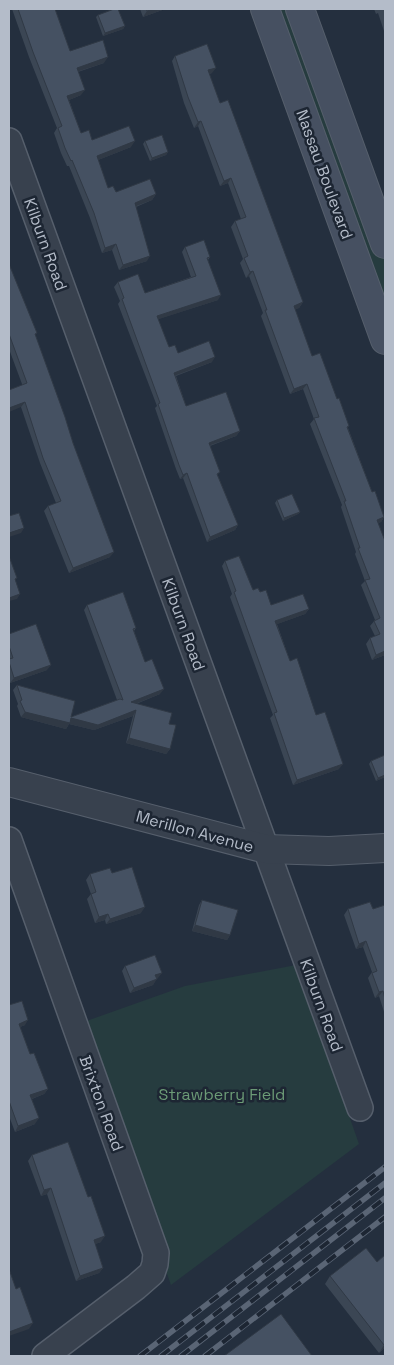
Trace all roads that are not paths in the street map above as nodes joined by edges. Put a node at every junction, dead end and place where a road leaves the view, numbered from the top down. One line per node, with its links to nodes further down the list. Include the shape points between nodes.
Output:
1 (265, 9): 5 (main road, Nassau Boulevard)
2 (300, 9): 4 (main road, Nassau Boulevard)
3 (9, 141): 9 (street, Kilburn Road)
4 (385, 244)
5 (385, 340)
6 (9, 782): 9 (street, Merillon Avenue)
7 (9, 840): 11 (street, Brixton Road, via 156,1253 152,1273 136,1288)
8 (385, 848): 9 (street, Merillon Avenue, via 329,851)
9 (266, 849): 10 (street, Kilburn Road)
10 (360, 1108)
11 (45, 1356)

